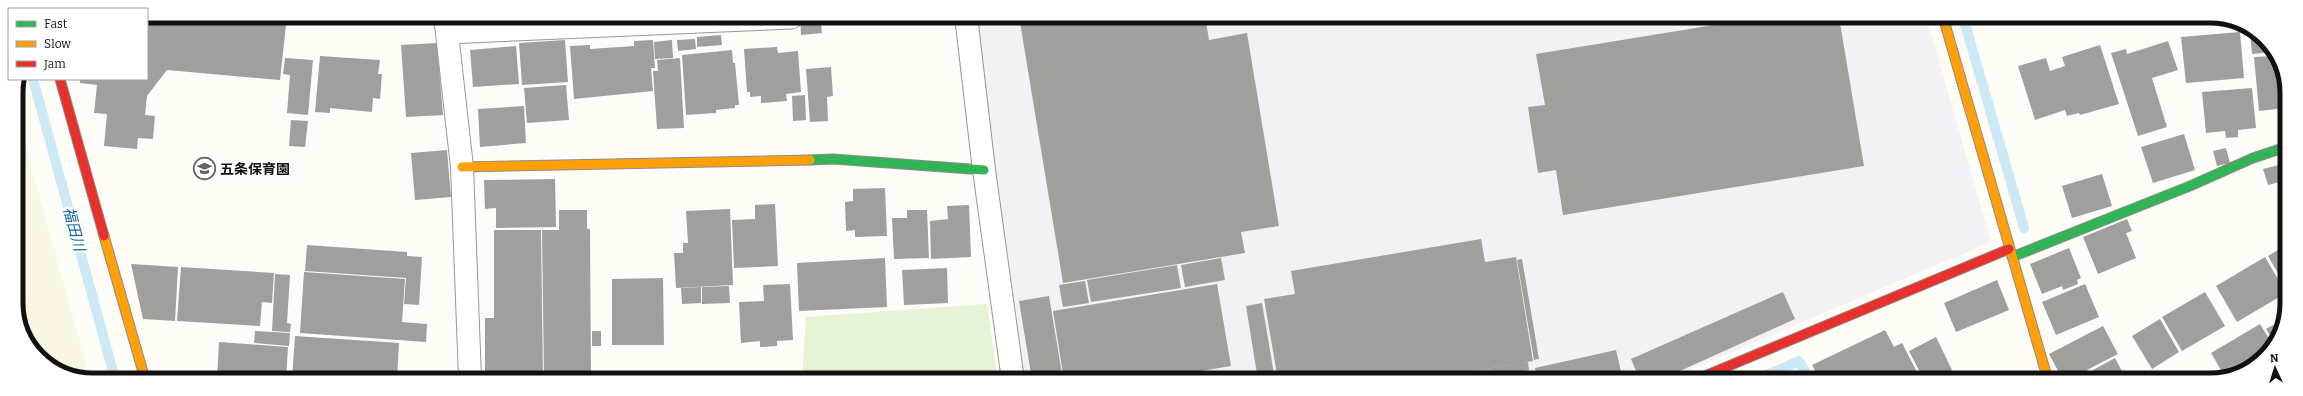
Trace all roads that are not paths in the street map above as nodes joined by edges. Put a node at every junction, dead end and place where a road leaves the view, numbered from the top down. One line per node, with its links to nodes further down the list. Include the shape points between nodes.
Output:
1 (561, 23): 4 (lane)
2 (967, 23): 8 (street)
3 (1945, 23): 9 (street)
4 (446, 25): 7 (street)
5 (60, 80): 10 (street)
6 (2280, 149): 9 (street, via 2190,186)
7 (462, 167): 8 (street, via 833,159); 11 (street)
8 (984, 170): 12 (street)
9 (2010, 253): 13 (street); 14 (street)
10 (143, 373)
11 (470, 373)
12 (1012, 373)
13 (1712, 373)
14 (2046, 373)

